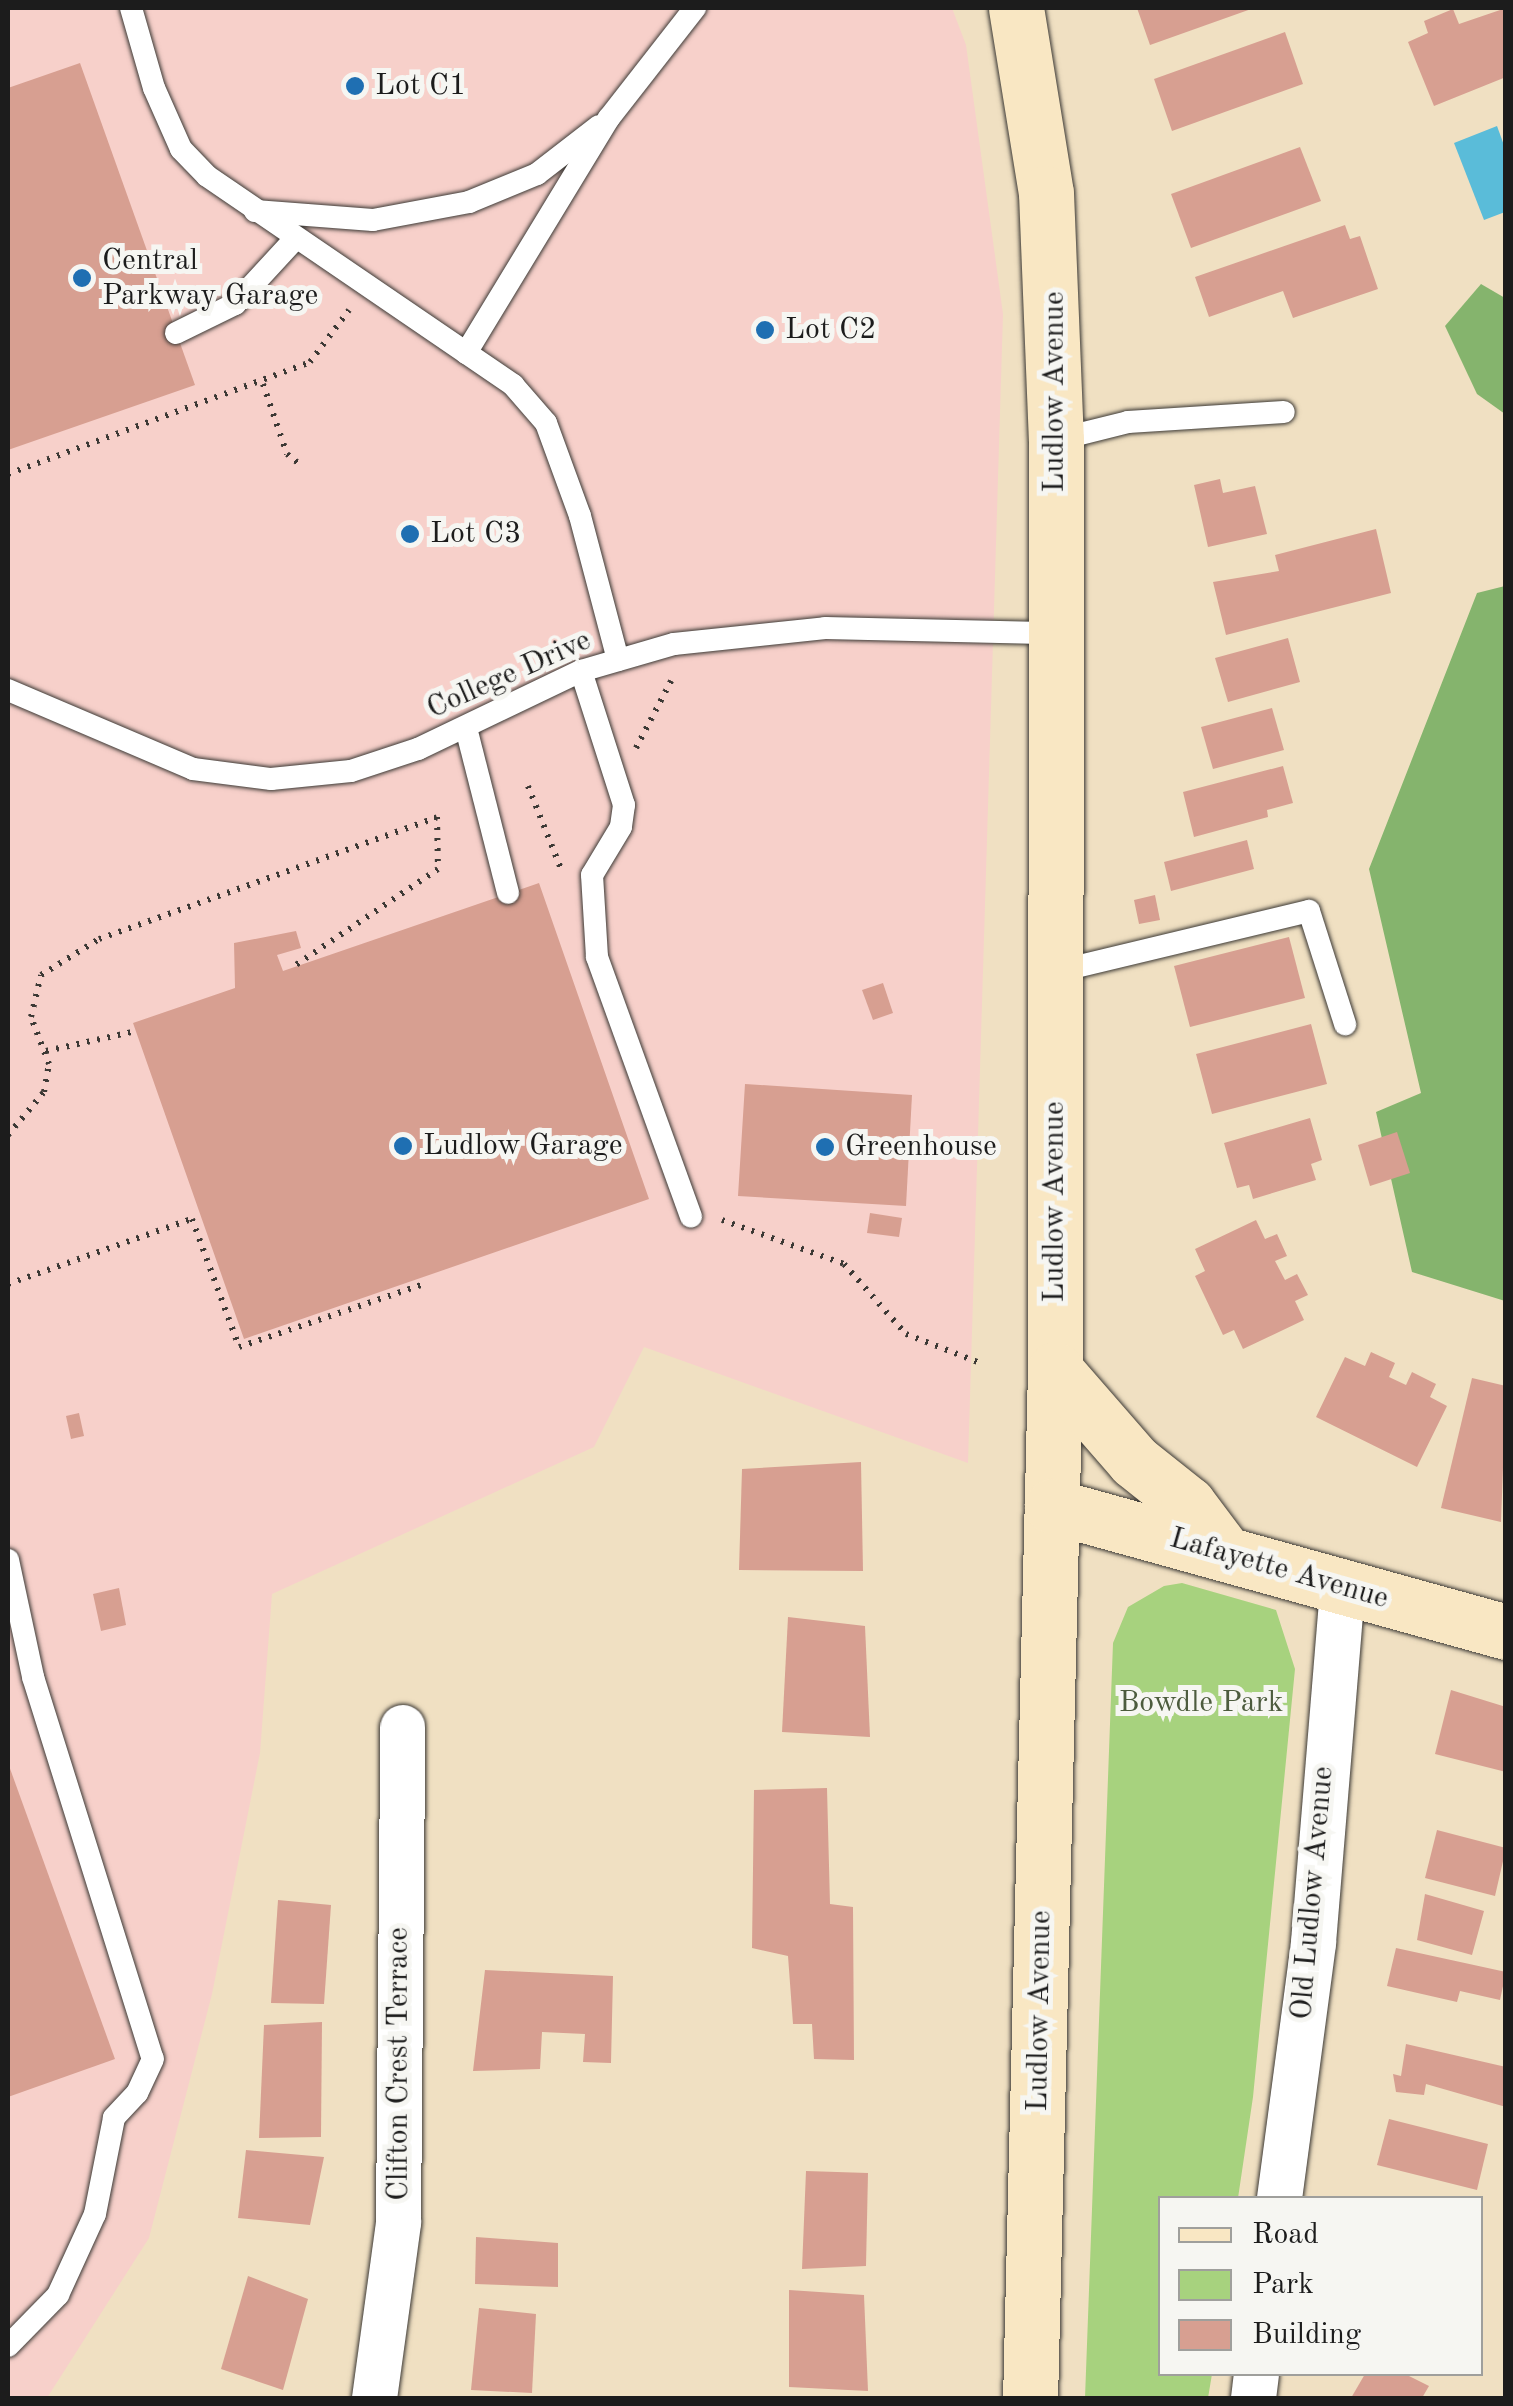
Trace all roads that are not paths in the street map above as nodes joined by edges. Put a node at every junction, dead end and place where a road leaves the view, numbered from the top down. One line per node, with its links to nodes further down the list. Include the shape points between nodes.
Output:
1 (118, 8): 4 (lane)
2 (695, 8): 5 (lane)
3 (1016, 8): 11 (main road, Ludlow Avenue, via 1041,142 1052,252)
4 (133, 17): 6 (lane, via 181,149)
5 (610, 118): 6 (lane, via 536,174 469,202 372,220); 9 (lane)
6 (252, 211): 7 (lane)
7 (294, 239): 8 (lane, via 235,304); 9 (lane)
8 (176, 333)
9 (466, 353): 13 (lane, via 513,386 546,423 580,516)
10 (1284, 412): 11 (lane, via 1128,422)
11 (1056, 440): 12 (main road, Ludlow Avenue)
12 (1054, 634): 13 (lane, College Drive, via 825,628 728,634); 18 (main road, Ludlow Avenue)
13 (618, 660): 14 (lane, College Drive)
14 (580, 671): 16 (lane, College Drive); 20 (lane, via 624,805 621,827 592,875 597,956)
15 (8, 690): 16 (lane, College Drive, via 194,770 271,780 351,772)
16 (466, 728): 17 (lane)
17 (508, 894)
18 (1055, 972): 19 (lane, via 1309,911); 21 (main road, Ludlow Avenue)
19 (1345, 1024)
20 (692, 1217)
21 (1054, 1370): 22 (main road, Ludlow Avenue); 23 (main road, via 1134,1462 1188,1504)
22 (1052, 1506): 23 (main road, Lafayette Avenue); 31 (main road, Ludlow Avenue)
23 (1224, 1552): 25 (main road, Lafayette Avenue)
24 (8, 1560): 29 (lane, via 33,1677 153,2060 137,2094 114,2118 95,2214 58,2295)
25 (1342, 1587): 26 (main road, Lafayette Avenue); 28 (street, Old Ludlow Avenue, via 1312,1942)
26 (1506, 1632)
27 (402, 1727): 30 (street, Clifton Crest Terrace, via 398,2222)
28 (1279, 2196)
29 (8, 2346)
30 (374, 2398)
31 (1030, 2398)

